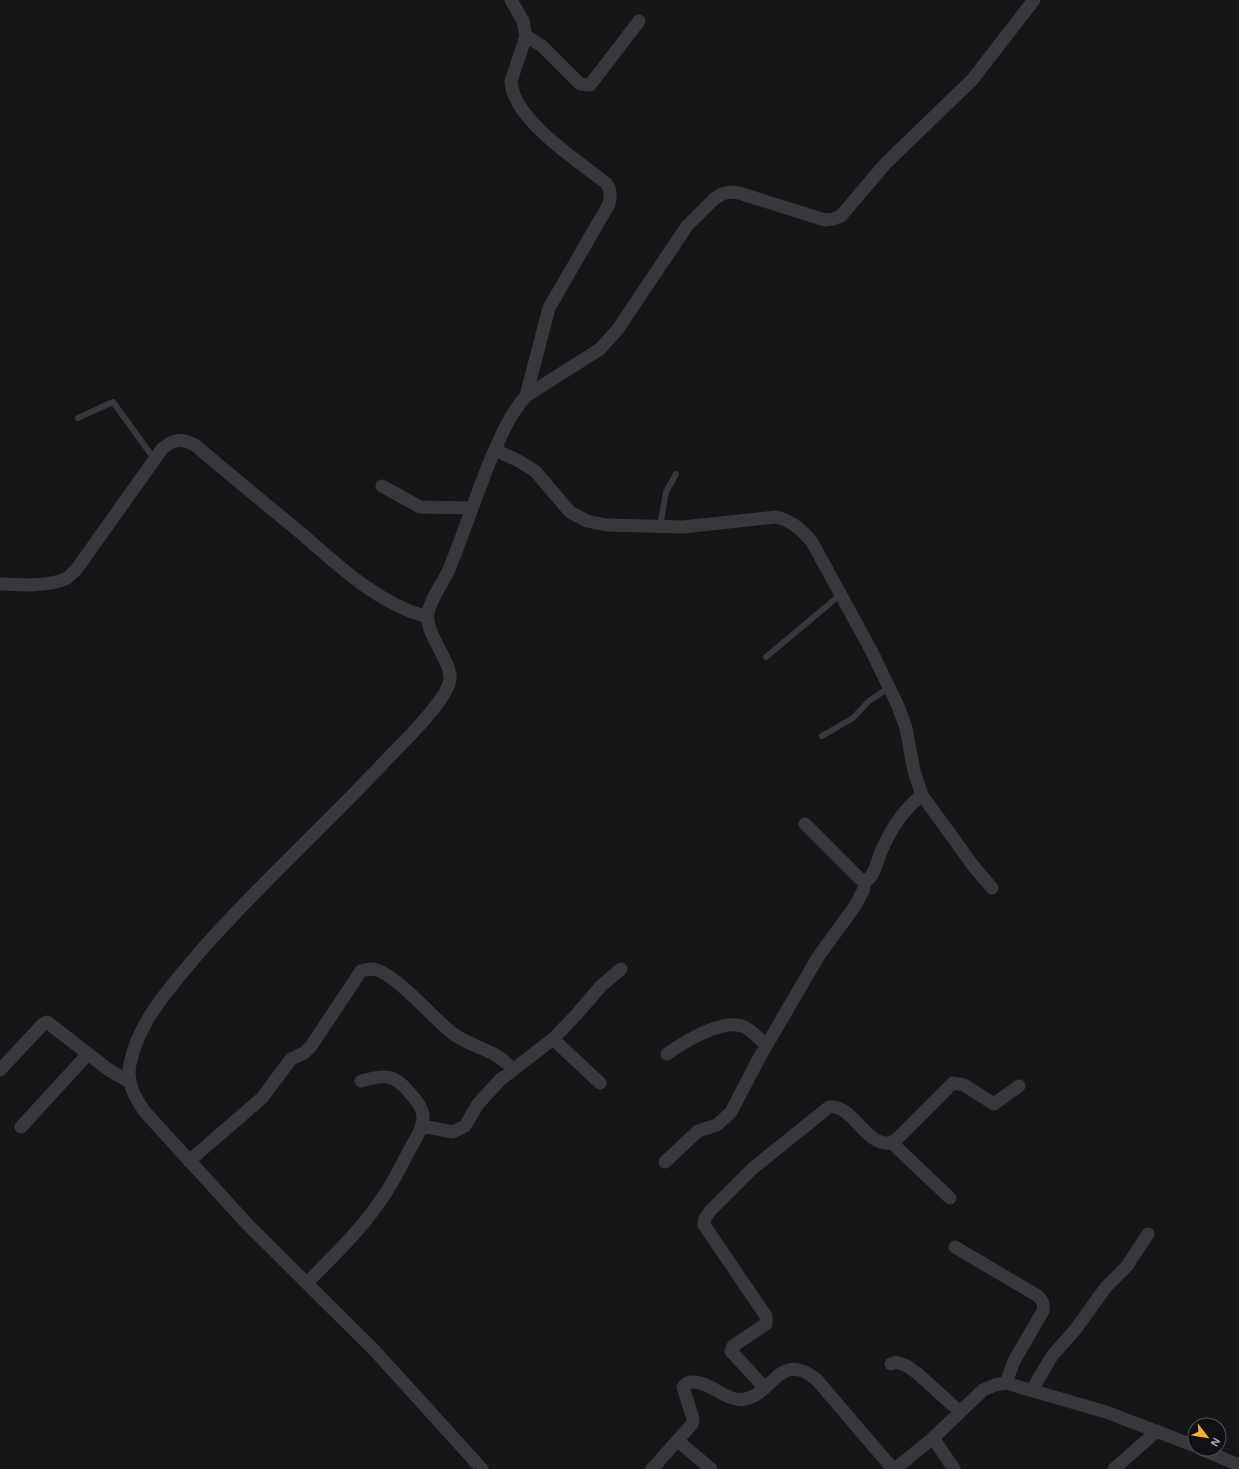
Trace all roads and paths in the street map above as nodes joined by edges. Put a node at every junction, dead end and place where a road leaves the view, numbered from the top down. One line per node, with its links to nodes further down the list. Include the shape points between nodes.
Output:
1 (510, 0): 4 (street, via 523,21)
2 (1034, 0): 5 (street, via 972,80 886,163 841,216 825,220 739,193 722,194 688,226 607,343)
3 (639, 21): 4 (street, via 590,85 580,84 542,46)
4 (526, 36): 5 (street, via 511,88 524,112 552,140 606,183 611,196 609,204 549,308)
5 (526, 396): 7 (street, via 517,406)
6 (78, 418): 8 (lane, via 113,402)
7 (495, 450): 11 (street); 12 (street, via 534,470 576,516 606,524)
8 (155, 460): 13 (street, via 76,570 67,578 23,585); 15 (street, via 169,443 185,440 195,445 377,595 410,612)
9 (676, 474): 12 (lane, via 666,492)
10 (382, 486): 11 (street, via 420,507)
11 (471, 508): 15 (street, via 449,569 430,605)
12 (660, 526): 14 (street, via 683,527 776,517 785,520 804,532 812,542)
13 (0, 584)
14 (840, 595): 16 (lane); 17 (street)
15 (427, 617): 31 (street, via 451,677 441,700 389,757 232,915 177,979 151,1014 135,1043 129,1066)
16 (766, 658)
17 (890, 687): 18 (lane, via 869,701 853,718); 19 (street, via 906,728)
18 (822, 736)
19 (922, 795): 21 (street, via 913,802 896,824 874,870); 22 (street)
20 (805, 824): 21 (street)
21 (865, 881): 25 (street, via 855,906 818,957)
22 (992, 888)
23 (620, 969): 24 (street)
24 (553, 1039): 28 (street); 32 (street)
25 (766, 1045): 27 (street, via 745,1027 735,1024 710,1030 683,1042); 38 (street, via 731,1112 717,1125 698,1131)
26 (88, 1054): 29 (street, via 45,1022); 31 (street); 35 (street)
27 (667, 1054)
28 (512, 1069): 34 (street, via 488,1092 465,1126 459,1130); 37 (street, via 502,1058 453,1034 381,972 373,969 362,971 311,1046 304,1053 291,1058 262,1098)
29 (0, 1070)
30 (361, 1081): 34 (street, via 387,1076 396,1080 419,1105 423,1115)
31 (130, 1082): 37 (street, via 134,1098 144,1112)
32 (600, 1083)
33 (1019, 1086): 36 (street, via 994,1104 964,1084 953,1083)
34 (422, 1126): 42 (street, via 396,1178 378,1205)
35 (21, 1127)
36 (891, 1142): 39 (street); 45 (street, via 877,1140 842,1110 834,1106 828,1107 752,1169 705,1218 704,1225 766,1316 766,1324 733,1346 731,1351)
37 (189, 1161): 42 (street, via 249,1226)
38 (665, 1162)
39 (950, 1198)
40 (1148, 1234): 46 (street, via 1127,1266 1106,1286 1075,1330 1052,1356)
41 (955, 1247): 44 (street, via 1038,1296 1044,1305 1014,1361)
42 (307, 1283): 54 (street, via 375,1351)
43 (891, 1364): 47 (street, via 900,1362 917,1373)
44 (1006, 1384): 46 (street); 47 (street, via 983,1390)
45 (764, 1387): 50 (street, via 747,1399 738,1399 704,1384 687,1383 684,1387 693,1419 689,1430); 57 (street, via 791,1369 808,1372)
46 (1032, 1390): 48 (street, via 1106,1412)
47 (960, 1412): 49 (street)
48 (1157, 1431): 51 (street); 59 (street)
49 (933, 1438): 57 (street); 58 (street)
50 (678, 1441): 55 (street); 56 (street)
51 (1187, 1443)
52 (1218, 1457): 53 (street)
53 (1237, 1466)
54 (482, 1469)
55 (652, 1469)
56 (712, 1469)
57 (894, 1469)
58 (954, 1469)
59 (1114, 1469)

